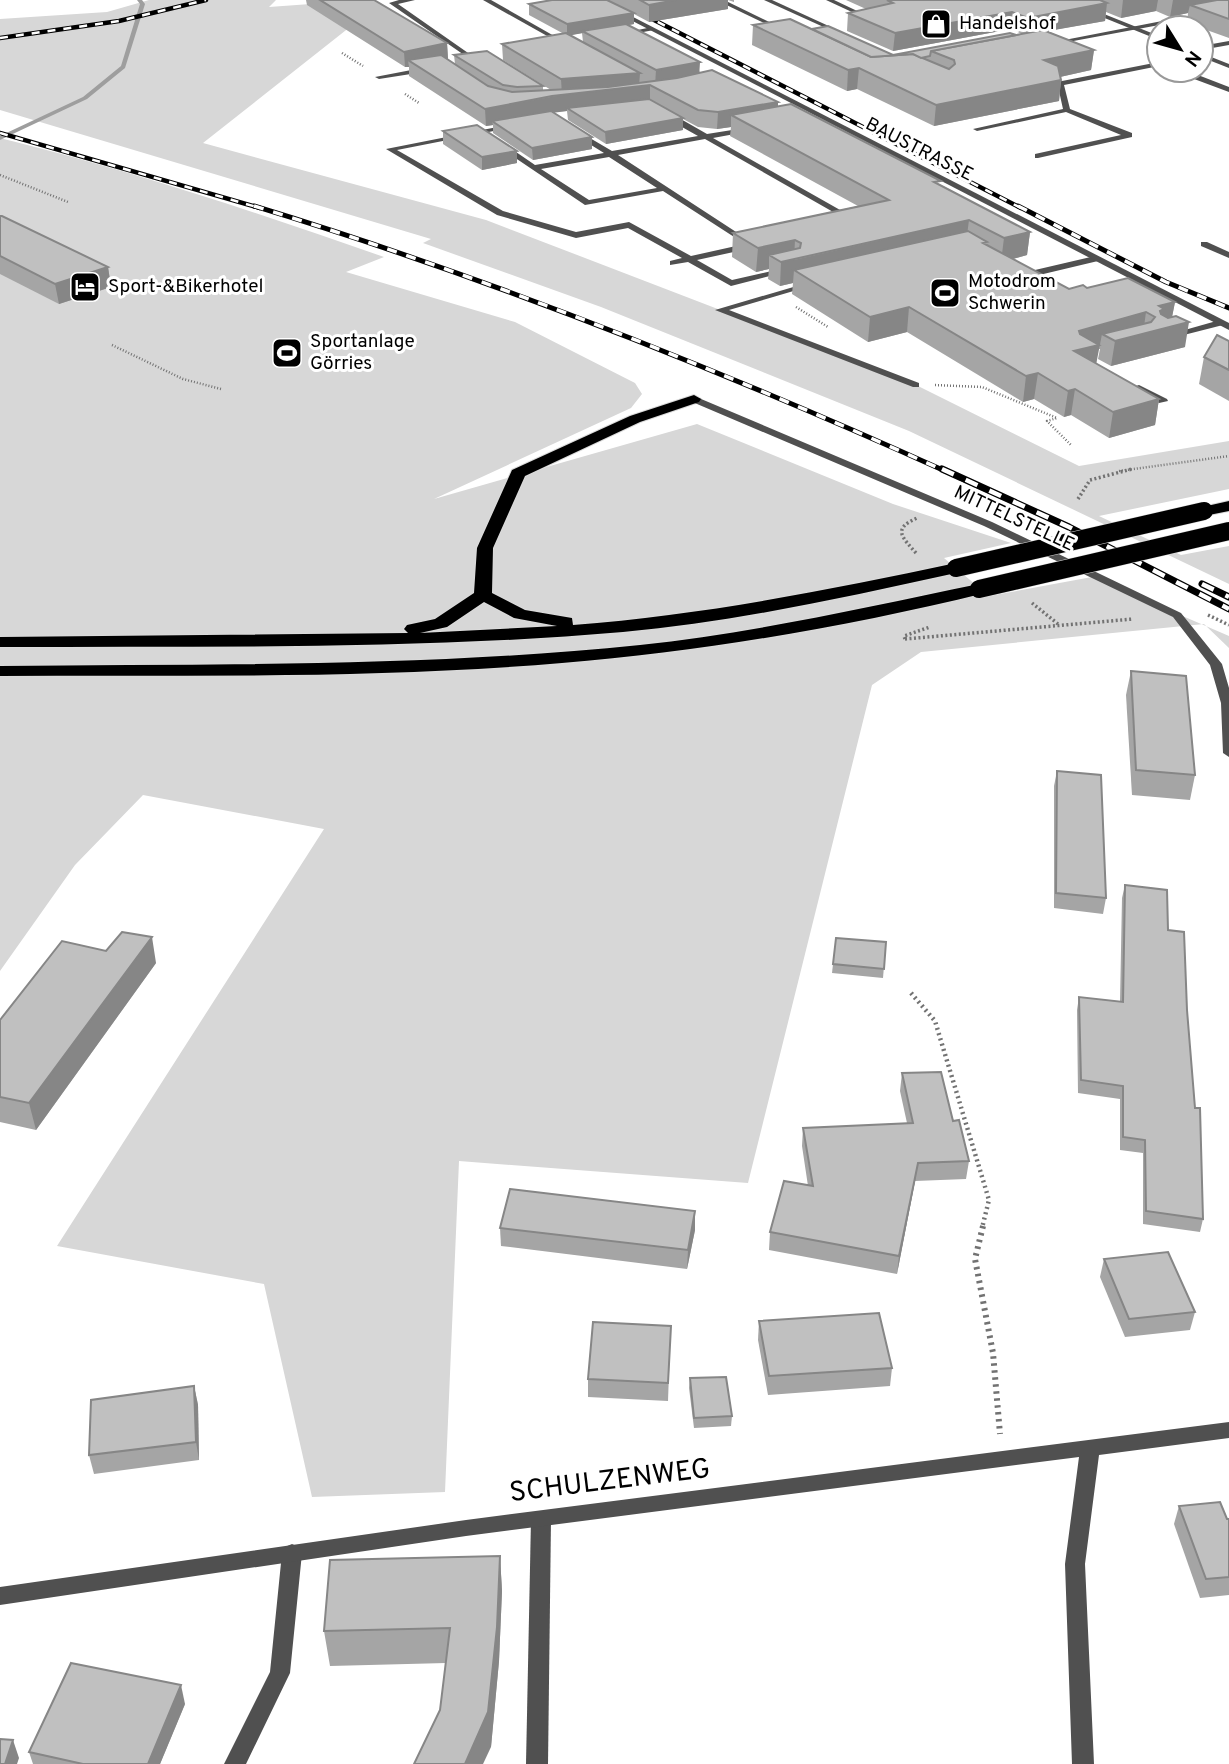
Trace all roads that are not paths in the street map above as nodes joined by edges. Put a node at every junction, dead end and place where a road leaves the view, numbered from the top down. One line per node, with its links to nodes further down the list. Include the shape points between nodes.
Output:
1 (412, 0): 26 (street, via 392,3)
2 (486, 0): 20 (street)
3 (595, 0): 13 (street, BAUSTRASSE)
4 (719, 0): 16 (street)
5 (767, 0): 14 (street)
6 (829, 0): 10 (street, via 875,21)
7 (1063, 0): 12 (street)
8 (1229, 10): 9 (street)
9 (1208, 14)
10 (864, 23)
11 (1145, 26): 12 (street)
12 (1134, 28): 15 (street); 21 (street)
13 (652, 29): 17 (street); 34 (street, BAUSTRASSE)
14 (844, 31)
15 (1145, 32)
16 (791, 34)
17 (614, 36)
18 (1215, 43): 22 (street)
19 (1229, 43): 22 (street)
20 (564, 44): 23 (street); 24 (street)
21 (1039, 45)
22 (1219, 45): 25 (street)
23 (551, 46)
24 (576, 46)
25 (1215, 47)
26 (469, 56): 27 (street); 28 (street)
27 (478, 56)
28 (456, 61)
29 (1145, 67): 32 (street, via 1060,84)
30 (430, 68): 31 (street)
31 (379, 77)
32 (1067, 110): 39 (street); 43 (street, via 1129,135)
33 (661, 112): 41 (street)
34 (818, 115): 35 (street); 50 (street, BAUSTRASSE)
35 (806, 117)
36 (517, 124): 40 (street)
37 (565, 124): 42 (street)
38 (756, 127): 41 (street)
39 (977, 129)
40 (480, 132): 44 (street); 49 (street, via 390,149 500,213 576,236 629,225)
41 (705, 137): 42 (street); 46 (street, via 858,222)
42 (609, 154): 44 (street); 45 (street)
43 (1038, 156)
44 (534, 168): 45 (street, via 588,203)
45 (663, 189): 49 (street, via 753,246)
46 (845, 225)
47 (1204, 244): 48 (street)
48 (1229, 255)
49 (690, 259): 51 (street); 52 (street, via 731,283)
50 (1094, 259): 54 (street); 57 (street, BAUSTRASSE)
51 (673, 262)
52 (794, 269)
53 (1014, 270): 54 (street)
54 (1035, 273): 55 (street)
55 (1046, 278)
56 (822, 282): 62 (street, via 720,310)
57 (1147, 285): 58 (street); 59 (street, BAUSTRASSE)
58 (1135, 288)
59 (1225, 325): 60 (street)
60 (1163, 337)
61 (1128, 382): 64 (street)
62 (916, 385)
63 (694, 399): 67 (highway, via 635,419 518,473 485,548); 72 (street, MITTELSTELLE, via 948,507 1177,615 1216,664 1227,704)
64 (1163, 401)
65 (1229, 506): 68 (highway, bridge, via 791,603)
66 (1229, 531): 71 (highway, bridge, via 814,624 642,650 502,663 362,668)
67 (482, 595): 68 (highway, via 520,614); 69 (highway, via 441,623)
68 (626, 626): 69 (highway)
69 (357, 640): 70 (highway)
70 (0, 642)
71 (0, 671)
72 (1229, 753)
73 (1229, 1430): 74 (street, SCHULZENWEG)
74 (1090, 1448): 75 (street, SCHULZENWEG); 80 (street, via 1075,1564)
75 (541, 1519): 76 (street, SCHULZENWEG); 79 (street)
76 (292, 1553): 77 (street, SCHULZENWEG); 78 (street, via 280,1673)
77 (0, 1596)
78 (235, 1764)
79 (537, 1764)
80 (1083, 1764)

